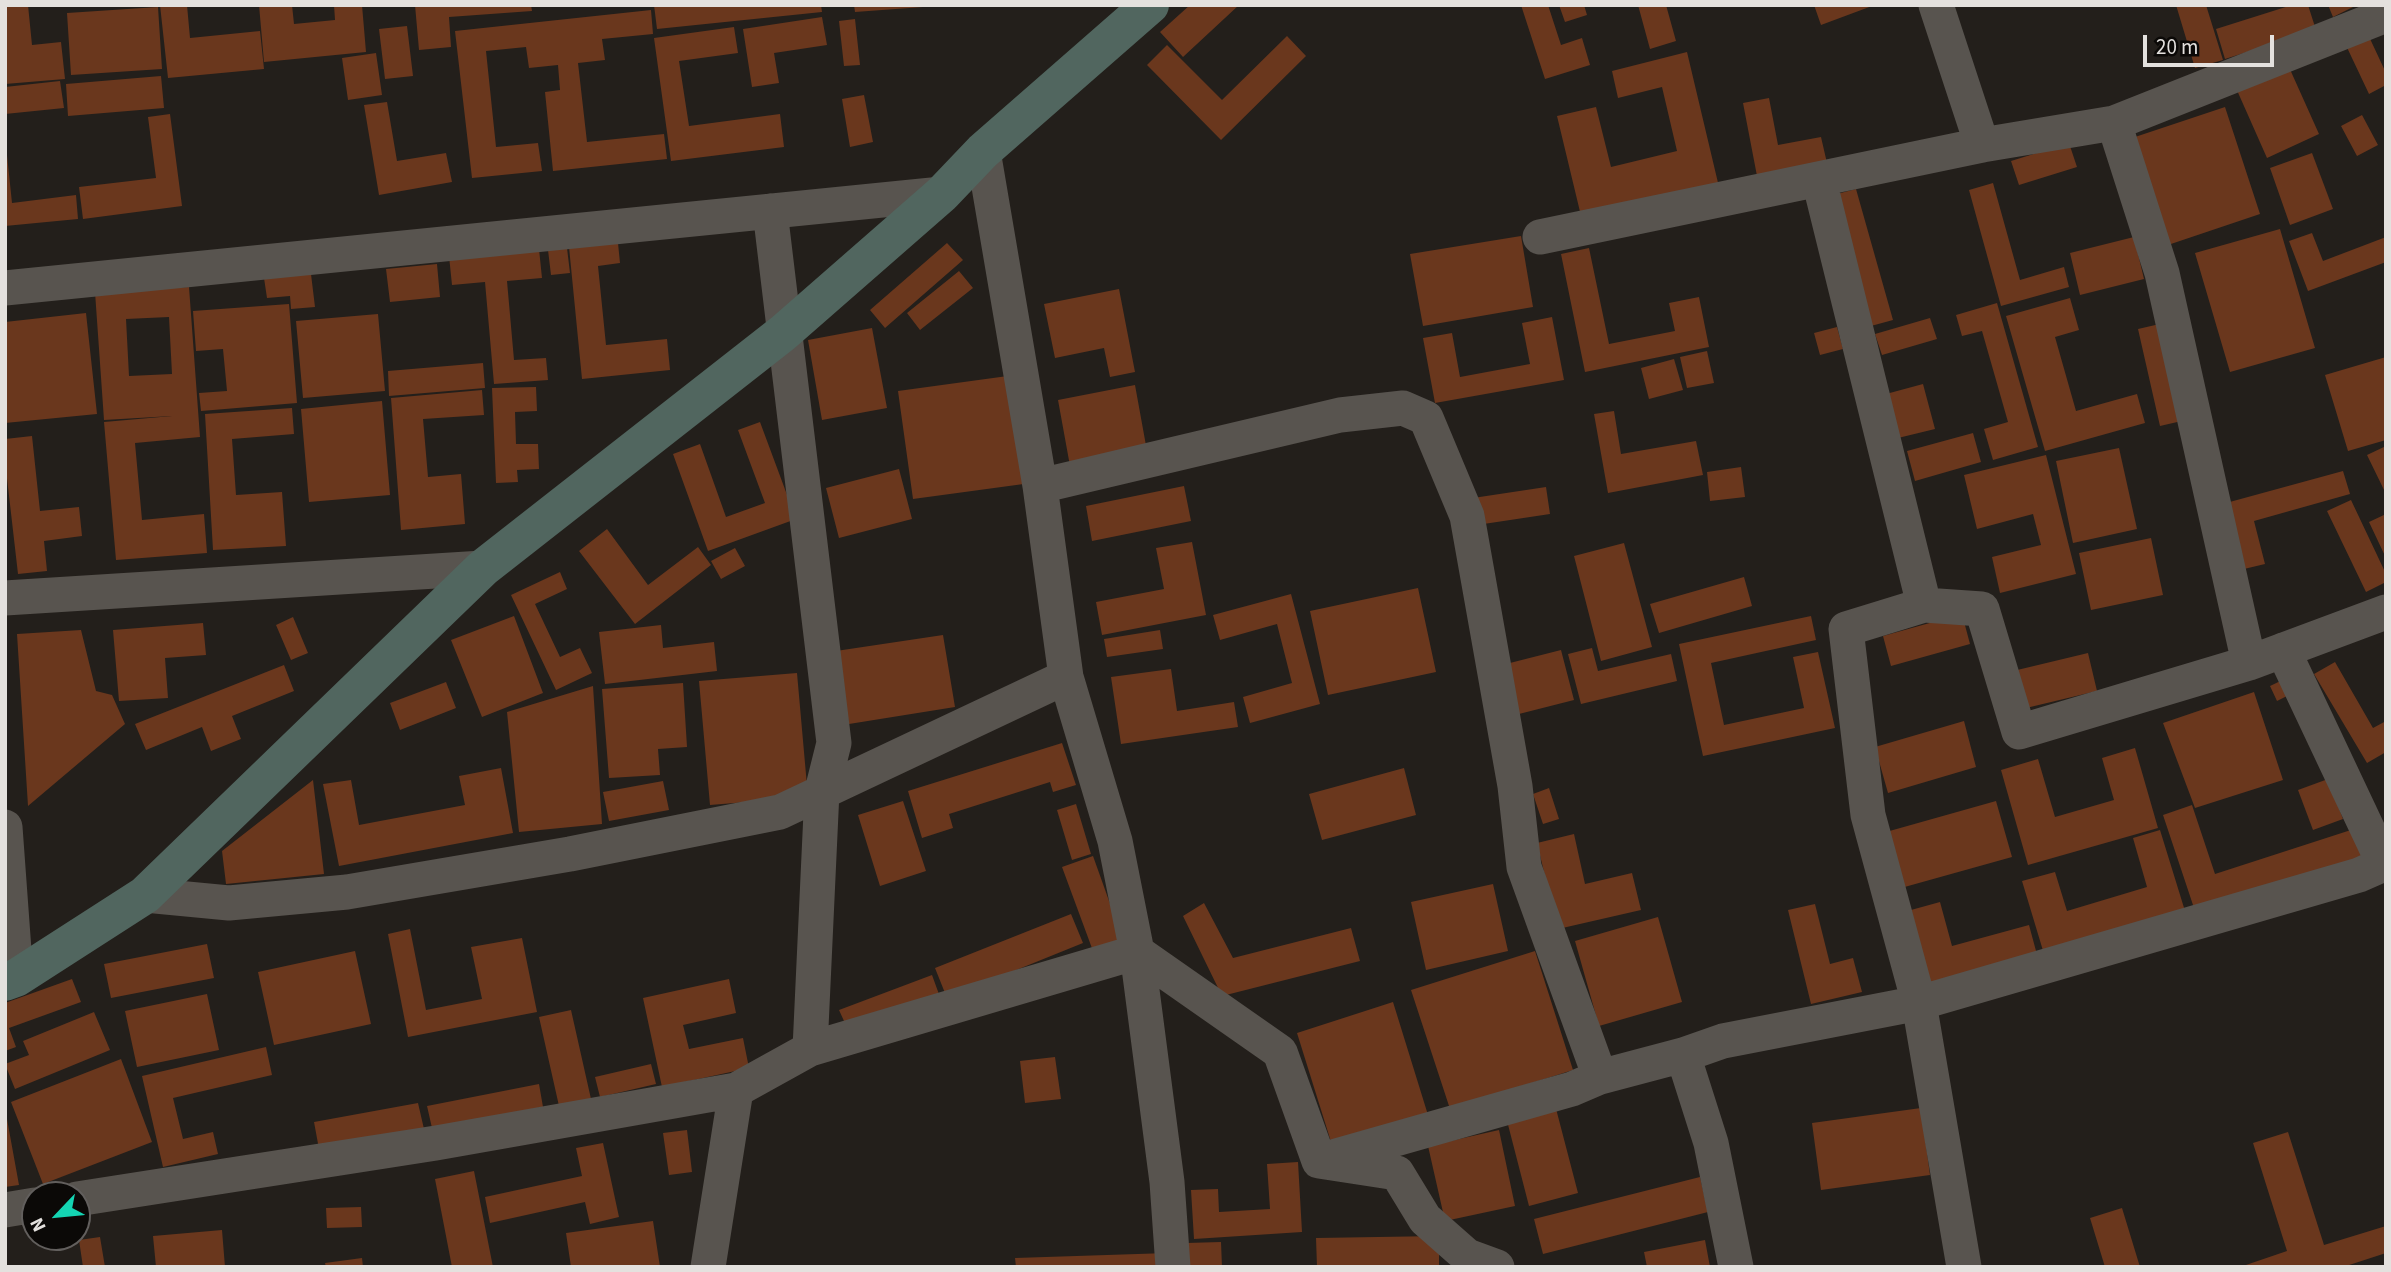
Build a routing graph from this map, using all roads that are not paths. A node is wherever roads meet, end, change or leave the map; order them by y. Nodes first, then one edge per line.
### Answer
1 (1150, 5) edge
2 (1936, 5) edge
3 (2381, 18) edge
4 (2113, 123) junction
5 (1982, 145) junction
6 (983, 151) junction
7 (1819, 180) junction
8 (942, 194) junction
9 (770, 211) junction
10 (1540, 237) dead end
11 (5, 288) edge
12 (783, 333) junction
13 (1040, 486) junction
14 (483, 568) junction
15 (5, 598) edge
16 (1924, 605) junction
17 (2386, 611) edge
18 (2283, 650) junction
19 (2249, 663) junction
20 (1066, 677) junction
21 (822, 791) junction
22 (5, 827) edge
23 (145, 895) junction
24 (1137, 952) junction
25 (11, 980) edge
26 (1919, 1003) junction
27 (810, 1049) junction
28 (1684, 1055) junction
29 (1600, 1077) junction
30 (736, 1090) junction
31 (1319, 1161) junction
32 (91, 1197) edge
33 (708, 1267) edge
34 (1173, 1267) edge
35 (1497, 1267) edge
36 (1736, 1267) edge
37 (1964, 1267) edge

1 - 6 main road
2 - 5 street
3 - 4 street
4 - 5 street
4 - 19 street
5 - 7 street
6 - 8 main road
6 - 13 street
7 - 10 street
7 - 16 street
8 - 9 street
8 - 12 main road
9 - 11 street
9 - 12 street
12 - 14 main road
12 - 21 street
13 - 20 street
13 - 29 street
14 - 15 street
14 - 23 main road
16 - 19 street
16 - 26 street
17 - 18 street
18 - 19 street
18 - 26 street
20 - 21 street
20 - 24 street
21 - 23 street
21 - 27 street
22 - 25 street
23 - 25 main road
24 - 27 street
24 - 31 street
24 - 34 street
26 - 28 street
26 - 37 street
27 - 30 street
28 - 29 street
28 - 36 street
29 - 31 street
30 - 32 street
30 - 33 street
31 - 35 street

